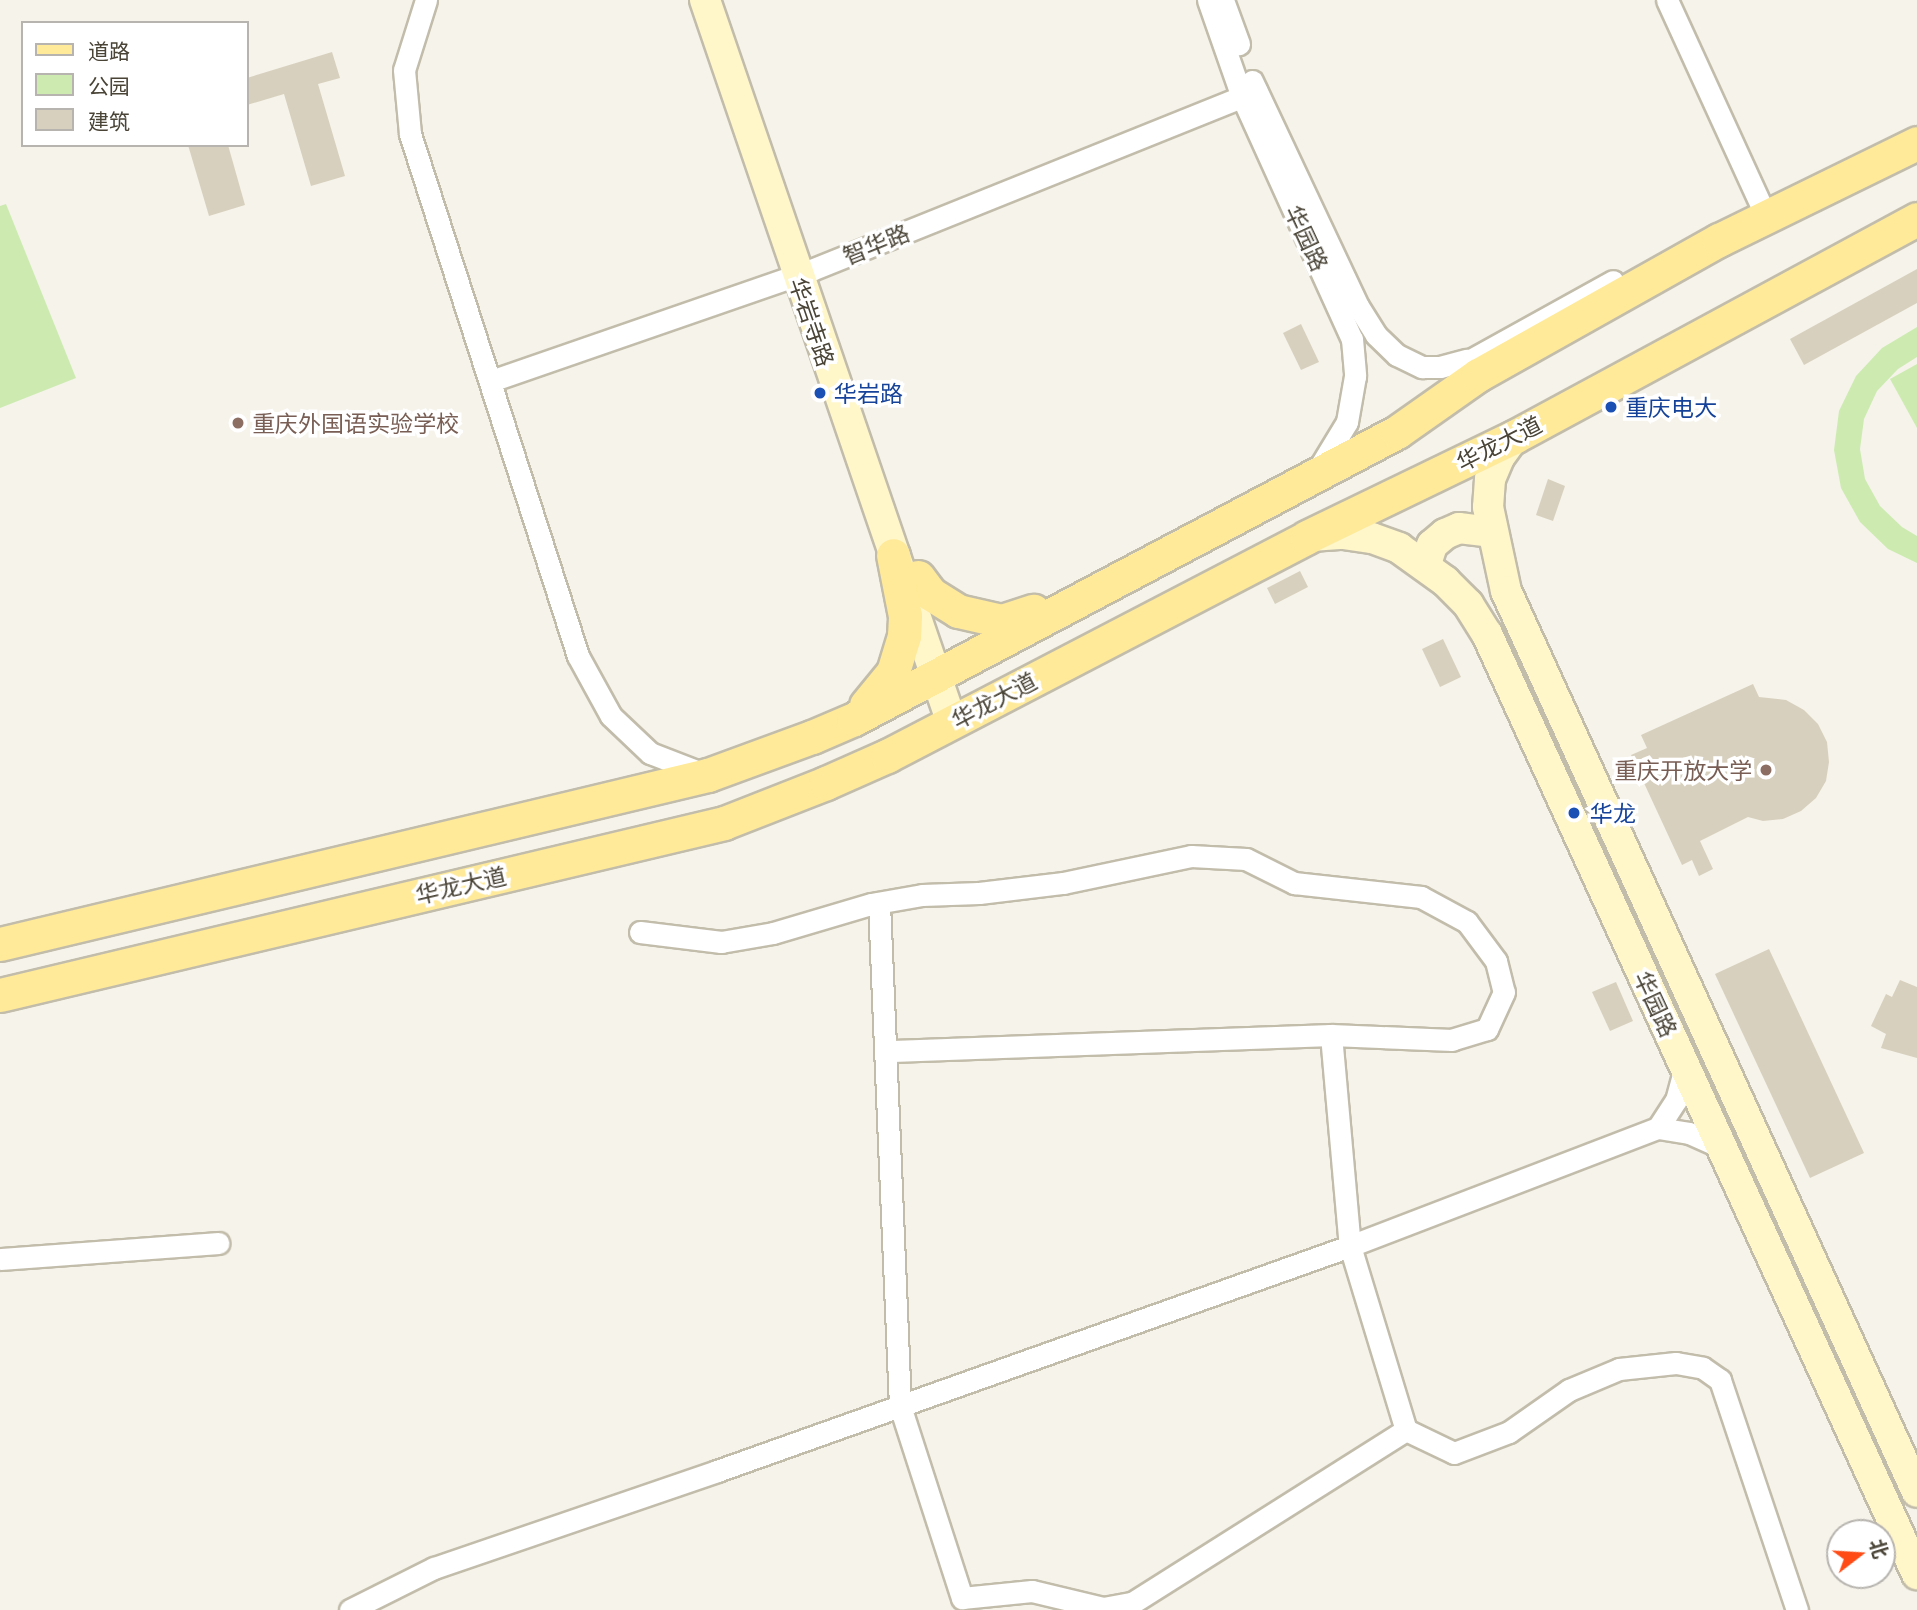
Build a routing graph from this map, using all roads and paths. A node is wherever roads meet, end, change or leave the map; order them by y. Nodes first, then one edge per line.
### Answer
1 (426, 0) edge
2 (705, 0) edge
3 (721, 0) edge
4 (1208, 0) edge
5 (1223, 0) edge
6 (1668, 0) edge
7 (1249, 94) junction
8 (1917, 143) edge
9 (1766, 216) junction
10 (1917, 219) edge
11 (1719, 240) junction
12 (803, 272) junction
13 (1467, 360) junction
14 (491, 381) junction
15 (1397, 432) junction
16 (1514, 437) junction
17 (1313, 476) junction
18 (1491, 532) junction
19 (1307, 537) junction
20 (893, 555) junction
21 (1426, 564) junction
22 (918, 577) junction
23 (1118, 580) junction
24 (942, 671) junction
25 (960, 718) junction
26 (854, 719) junction
27 (708, 775) junction
28 (879, 903) junction
29 (640, 932) dead end
30 (0, 944) edge
31 (0, 995) edge
32 (1331, 1035) junction
33 (886, 1051) junction
34 (1685, 1067) junction
35 (1658, 1128) junction
36 (1721, 1147) junction
37 (218, 1243) dead end
38 (1350, 1245) junction
39 (0, 1259) edge
40 (900, 1406) junction
41 (1406, 1430) junction
42 (1917, 1492) edge
43 (1917, 1574) edge
44 (350, 1610) edge
45 (1797, 1610) edge

1 - 14 street
2 - 12 main road, 华岩寺路
3 - 12 main road, 华岩寺路
4 - 7 street, 华园路
5 - 7 street, 华园路
6 - 9 street
7 - 12 street, 智华路
7 - 13 street, 华园路
7 - 17 street, 华园路
8 - 9 main road
9 - 11 main road
10 - 16 main road, 华龙大道
11 - 13 street
11 - 15 main road
12 - 14 street, 智华路
12 - 20 main road, 华岩寺路
12 - 22 main road, 华岩寺路
13 - 15 street
14 - 27 street
15 - 17 main road
16 - 18 main road, 华园路
16 - 19 main road, 华龙大道
17 - 23 main road
18 - 21 main road
18 - 42 main road, 华园路
19 - 21 main road, 华园路
19 - 25 main road, 华龙大道
20 - 24 main road, 华岩寺路
20 - 26 main road
21 - 34 main road, 华园路
22 - 23 main road
22 - 24 main road, 华岩寺路
23 - 24 main road
24 - 25 main road, 华岩寺路
24 - 26 main road
25 - 31 main road, 华龙大道
26 - 27 main road
27 - 30 main road
28 - 29 street
28 - 32 street
28 - 33 street
32 - 33 street
32 - 38 street
33 - 40 street
34 - 35 street
34 - 36 main road, 华园路
35 - 36 street
35 - 38 street
36 - 43 main road, 华园路
37 - 39 street
38 - 40 street
38 - 41 street
40 - 41 street
40 - 44 street
41 - 45 street

